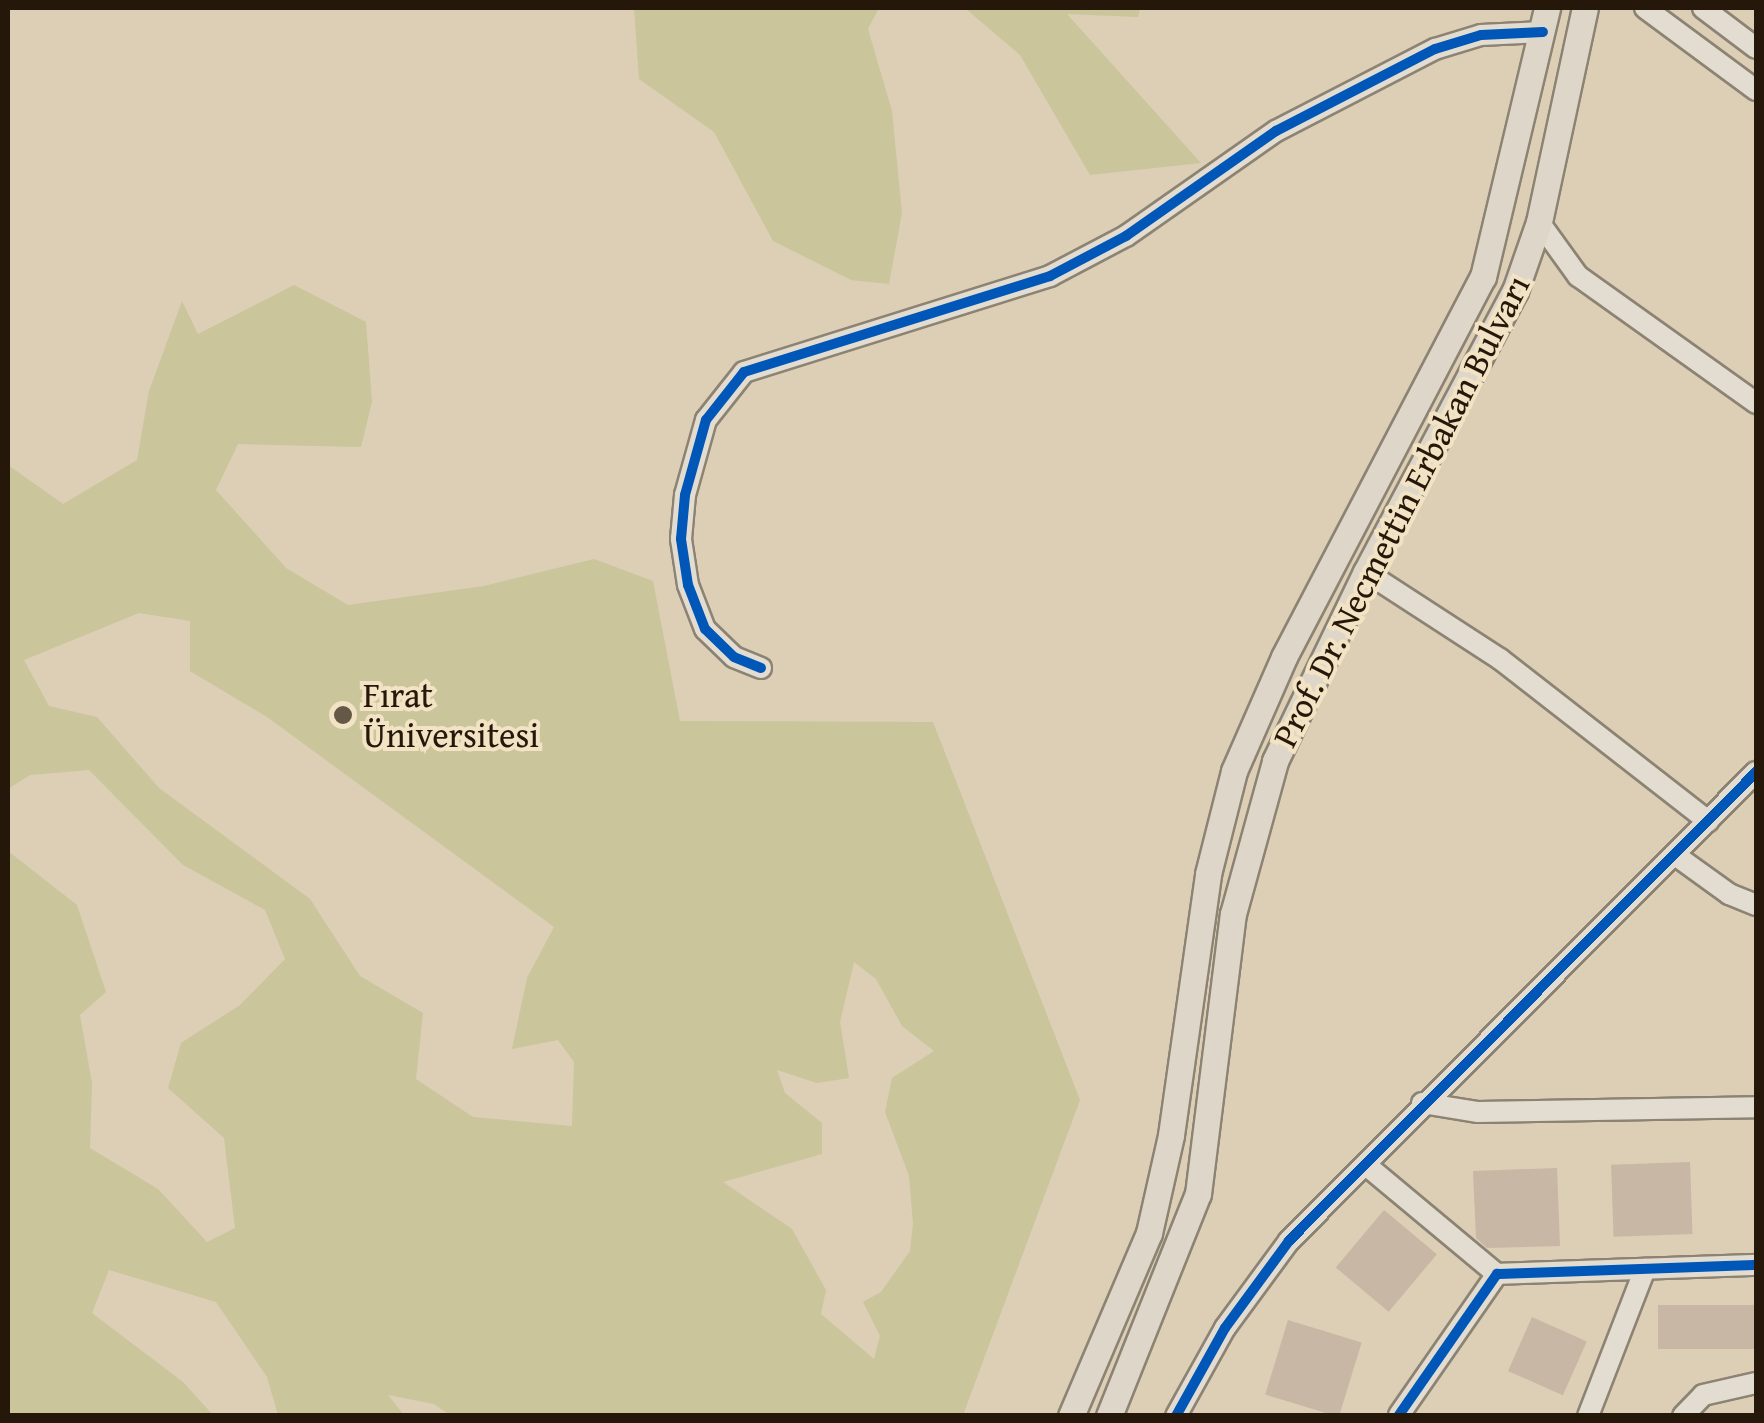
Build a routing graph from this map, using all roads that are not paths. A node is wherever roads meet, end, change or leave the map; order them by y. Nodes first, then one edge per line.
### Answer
1 (1586, 8) edge
2 (1645, 8) edge
3 (1703, 8) edge
4 (1545, 20) edge
5 (1756, 48) edge
6 (1756, 90) edge
7 (1539, 222) junction
8 (1756, 403) edge
9 (1366, 572) junction
10 (760, 668) dead end
11 (1756, 772) edge
12 (1708, 822) junction
13 (1675, 855) junction
14 (1756, 905) edge
15 (1422, 1103) junction
16 (1756, 1106) edge
17 (1366, 1164) junction
18 (1756, 1264) edge
19 (1645, 1269) junction
20 (1496, 1274) junction
21 (1756, 1383) edge
22 (1399, 1414) edge
23 (1070, 1416) edge
24 (1108, 1416) edge
25 (1176, 1416) edge
26 (1588, 1416) edge
27 (1683, 1416) edge

1 - 7 main road, Prof. Dr. Necmettin Erbakan Bulvarı
2 - 6 street
3 - 5 street
4 - 10 street
4 - 23 main road, Prof. Dr. Necmettin Erbakan Bulvarı
7 - 8 street
7 - 9 main road, Prof. Dr. Necmettin Erbakan Bulvarı
9 - 12 street
9 - 24 main road, Prof. Dr. Necmettin Erbakan Bulvarı
11 - 12 street
12 - 13 street
13 - 14 street
13 - 15 street
15 - 16 street
15 - 17 street
17 - 20 street
17 - 25 street
18 - 19 street
19 - 20 street
19 - 26 street
20 - 22 street
21 - 27 street

